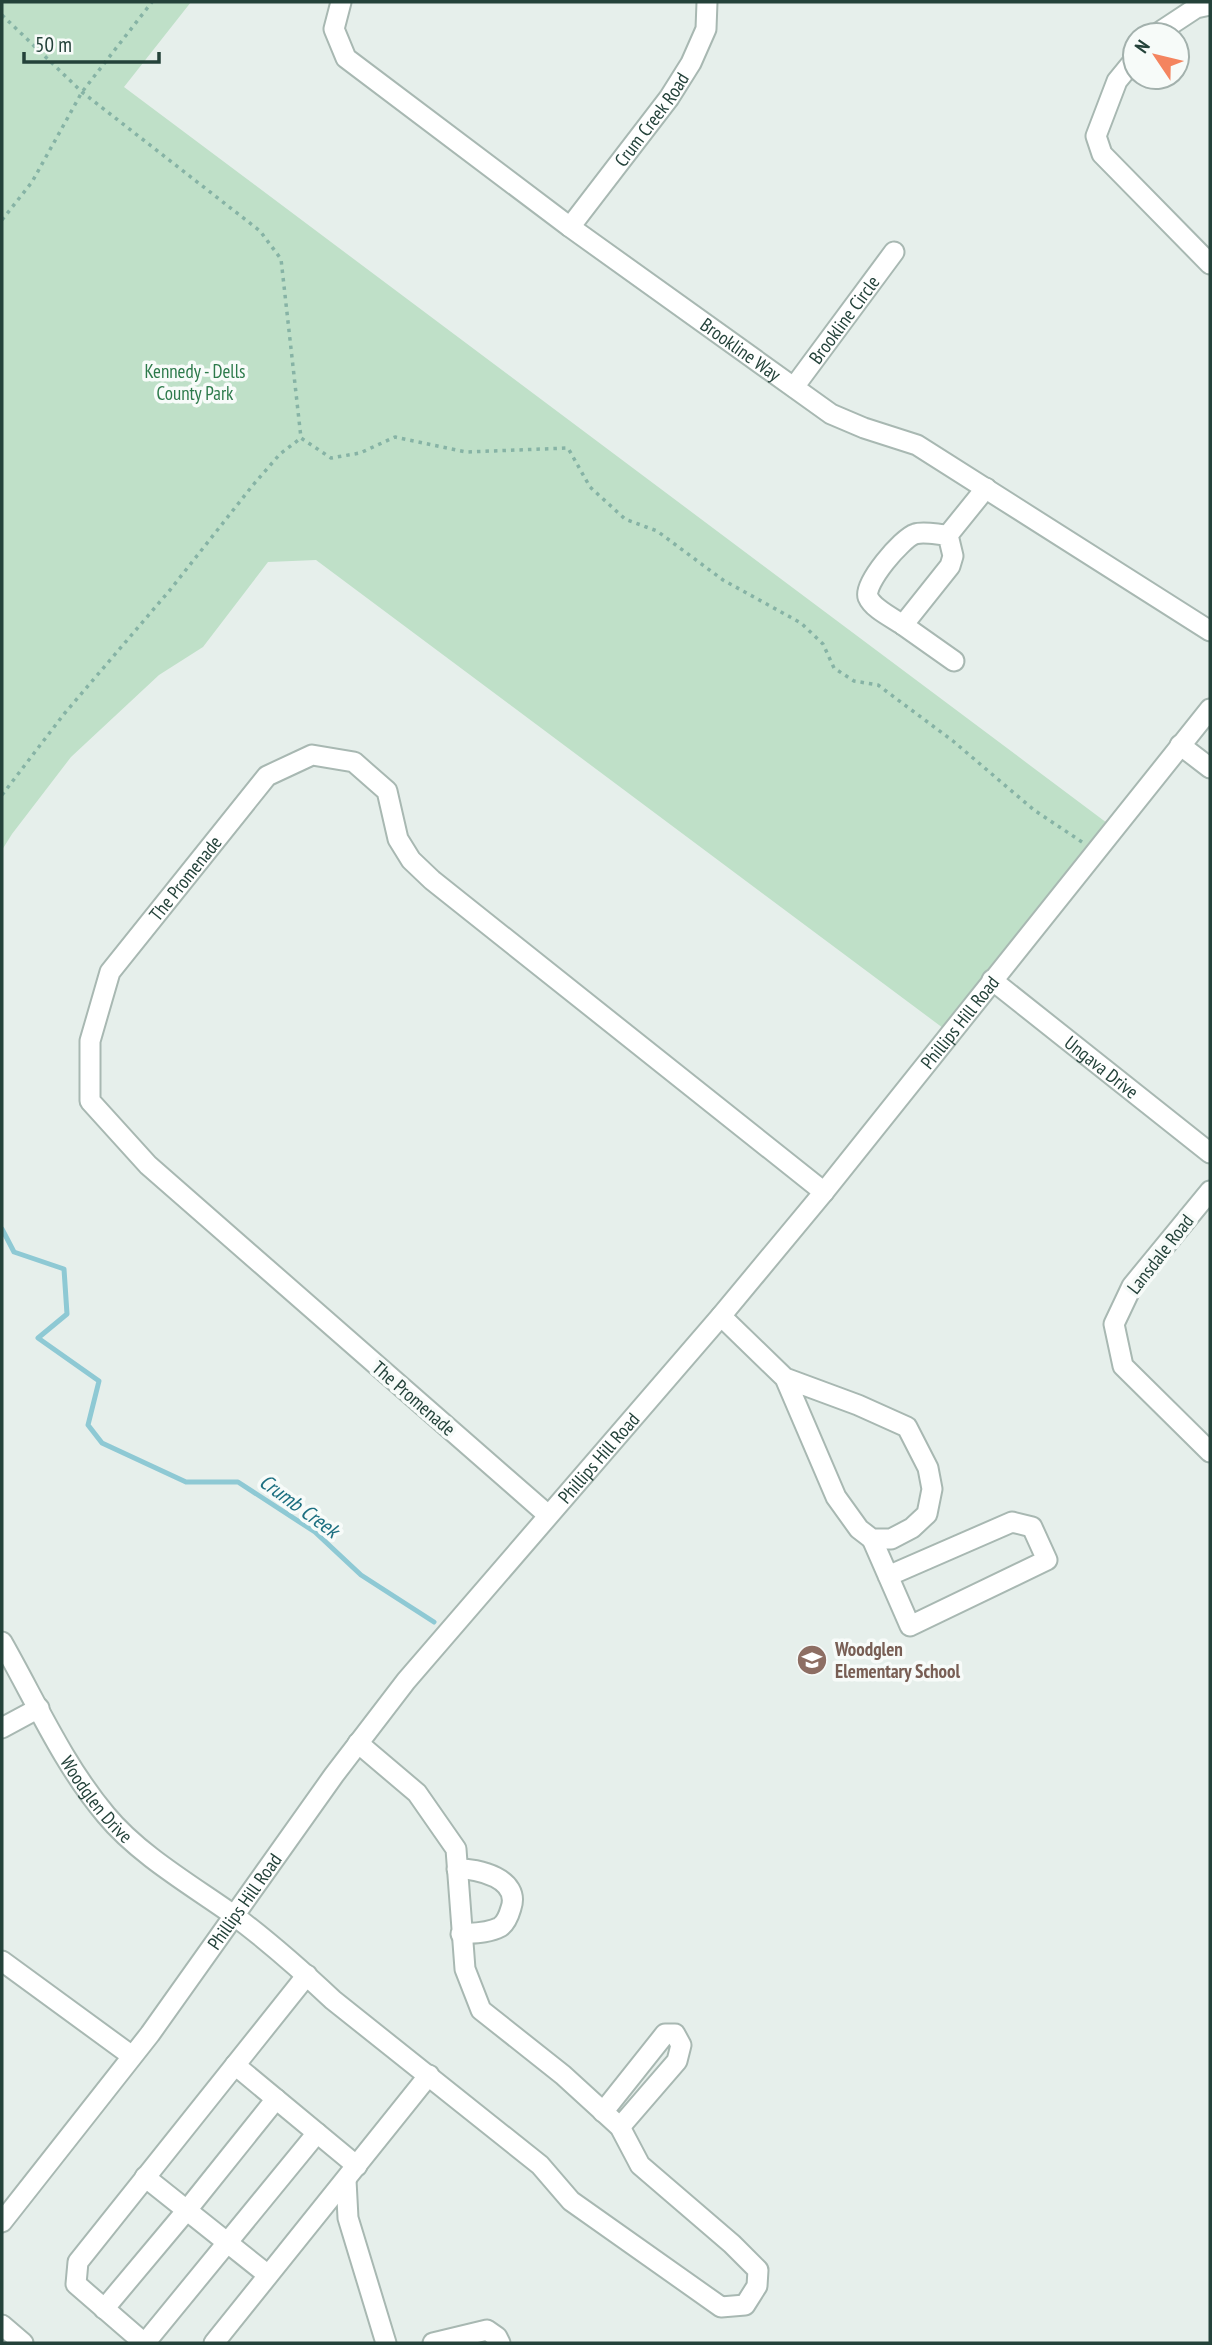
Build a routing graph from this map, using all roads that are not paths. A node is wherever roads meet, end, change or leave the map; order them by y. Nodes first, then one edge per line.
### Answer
1 (341, 2) edge
2 (707, 2) edge
3 (1210, 5) edge
4 (1176, 21) edge
5 (1121, 76) edge
6 (570, 227) junction
7 (894, 252) dead end
8 (1210, 264) edge
9 (794, 387) junction
10 (986, 488) junction
11 (948, 535) junction
12 (902, 625) junction
13 (1210, 631) edge
14 (954, 661) dead end
15 (1210, 709) edge
16 (1180, 745) junction
17 (1210, 768) edge
18 (992, 980) junction
19 (1210, 1153) edge
20 (1210, 1191) edge
21 (824, 1192) junction
22 (721, 1316) junction
23 (785, 1378) junction
24 (1210, 1452) edge
25 (548, 1515) junction
26 (872, 1539) junction
27 (888, 1576) junction
28 (2, 1642) edge
29 (39, 1708) junction
30 (2, 1728) edge
31 (358, 1744) junction
32 (457, 1869) junction
33 (235, 1916) junction
34 (461, 1934) junction
35 (2, 1961) edge
36 (307, 1975) junction
37 (132, 2056) junction
38 (235, 2065) junction
39 (429, 2075) junction
40 (276, 2099) junction
41 (603, 2112) junction
42 (620, 2127) junction
43 (317, 2133) junction
44 (351, 2173) junction
45 (145, 2177) junction
46 (187, 2210) junction
47 (2, 2222) edge
48 (227, 2243) junction
49 (268, 2275) junction
50 (104, 2309) junction
51 (2, 2325) edge
52 (23, 2343) edge
53 (144, 2343) edge
54 (214, 2343) edge
55 (386, 2343) edge
56 (438, 2343) edge
57 (500, 2343) edge

1 - 6 street, Brookline Way
2 - 6 street, Crum Creek Road
3 - 4 street
5 - 8 street
6 - 9 street, Brookline Way
7 - 9 street, Brookline Circle
9 - 10 street, Brookline Way
10 - 11 street
10 - 13 street, Brookline Way
11 - 12 street
11 - 12 street
12 - 14 street
15 - 16 street, Phillips Hill Road
16 - 17 street
16 - 18 street, Phillips Hill Road
18 - 19 street, Ungava Drive
18 - 21 street, Phillips Hill Road
20 - 24 street, Lansdale Road
21 - 22 street, Phillips Hill Road
21 - 25 street, The Promenade
22 - 23 street
22 - 25 street, Phillips Hill Road
23 - 26 street
23 - 26 street
25 - 31 street, Phillips Hill Road
26 - 27 street
27 - 27 street
28 - 29 street, Woodglen Drive
29 - 30 street
29 - 33 street, Woodglen Drive
31 - 32 street
31 - 33 street, Phillips Hill Road
32 - 34 street
32 - 34 street
33 - 36 street, Woodglen Drive
33 - 37 street, Phillips Hill Road
34 - 41 street
35 - 37 street
36 - 38 street
36 - 39 street, Woodglen Drive
37 - 47 street, Phillips Hill Road
38 - 40 street
38 - 45 street
39 - 42 street, Woodglen Drive
39 - 44 street
40 - 43 street
40 - 46 street
41 - 42 street
41 - 42 street
43 - 44 street
43 - 48 street
44 - 49 street
44 - 55 street
45 - 46 street
45 - 50 street
46 - 48 street
46 - 50 street
48 - 49 street
48 - 53 street
49 - 54 street
50 - 53 street
51 - 52 street
56 - 57 street

